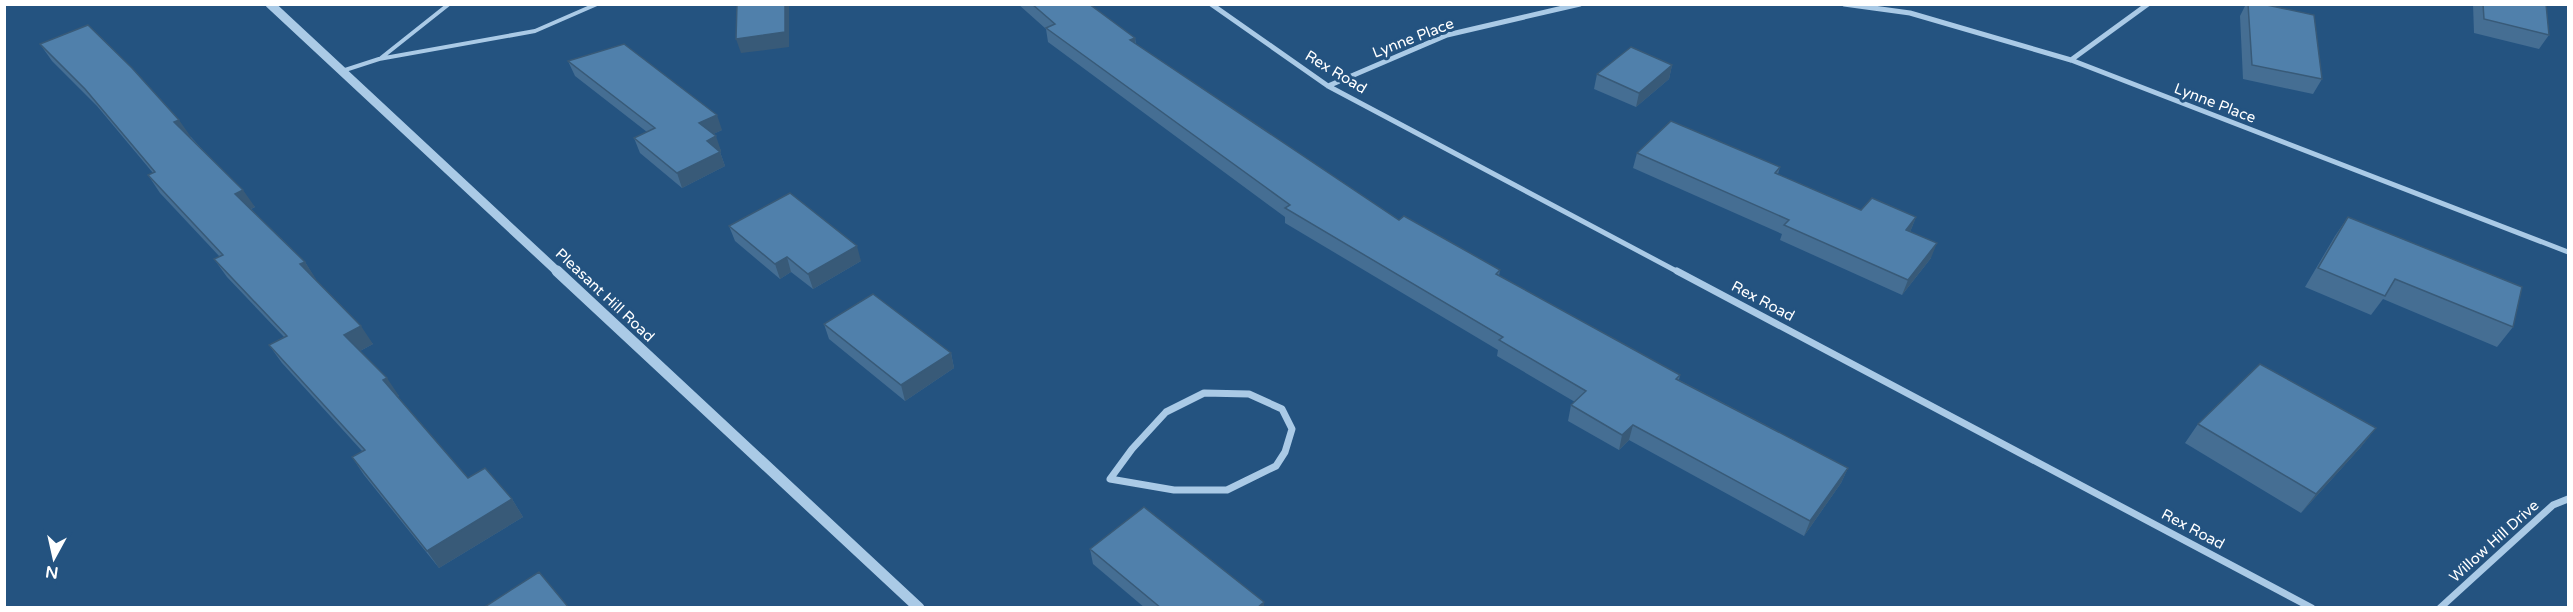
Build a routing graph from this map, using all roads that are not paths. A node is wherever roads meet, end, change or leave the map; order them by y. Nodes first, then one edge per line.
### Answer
1 (270, 4) edge
2 (449, 4) edge
3 (597, 4) edge
4 (1211, 4) edge
5 (1580, 4) edge
6 (1844, 4) edge
7 (2148, 4) edge
8 (379, 59) junction
9 (2071, 60) junction
10 (342, 71) junction
11 (1328, 86) junction
12 (2568, 252) edge
13 (1132, 449) joint
14 (2568, 499) edge
15 (919, 608) edge
16 (2312, 608) edge
17 (2440, 608) edge

1 - 10 street, Pleasant Hill Road
2 - 8 lane
3 - 8 lane
4 - 11 street, Rex Road
5 - 11 street, Lynne Place
6 - 9 street, Lynne Place
7 - 9 street
8 - 10 lane
9 - 12 street, Lynne Place
10 - 15 street, Pleasant Hill Road
11 - 16 street, Rex Road
13 - 13 street
14 - 17 street, Willow Hill Drive

